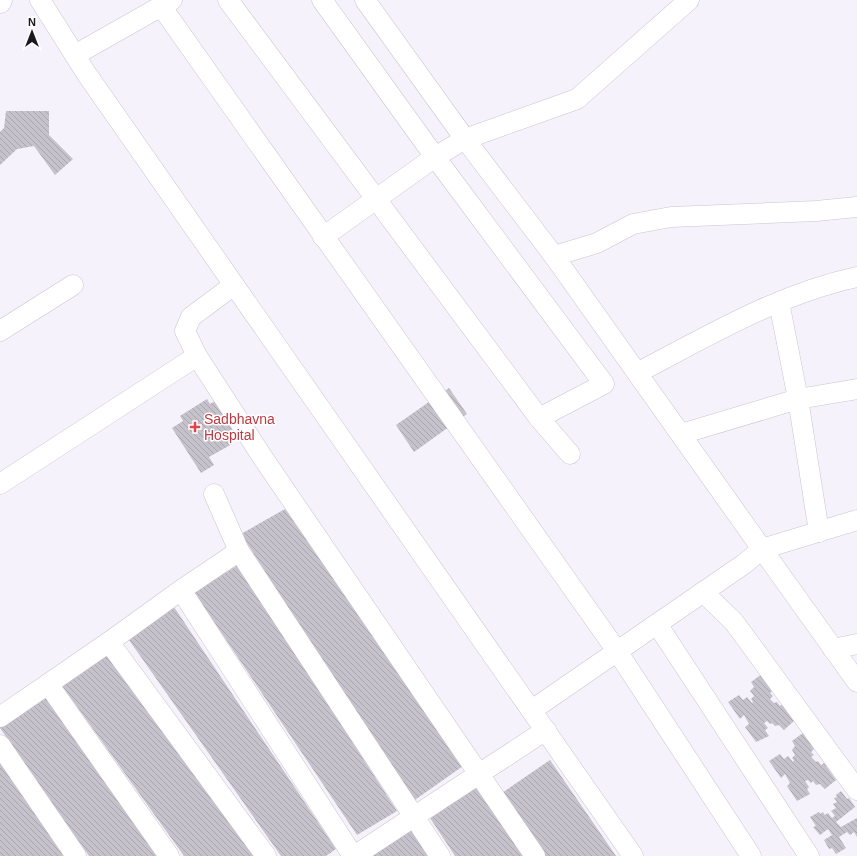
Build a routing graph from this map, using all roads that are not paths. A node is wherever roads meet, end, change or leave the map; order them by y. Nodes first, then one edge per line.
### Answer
1 (40, 0) edge
2 (228, 0) edge
3 (322, 0) edge
4 (364, 0) edge
5 (689, 0) edge
6 (166, 3) edge
7 (75, 55) junction
8 (465, 139) junction
9 (435, 157) junction
10 (376, 199) junction
11 (857, 206) edge
12 (323, 237) junction
13 (554, 256) junction
14 (857, 277) edge
15 (73, 285) dead end
16 (234, 285) junction
17 (779, 302) junction
18 (0, 331) edge
19 (197, 356) junction
20 (637, 373) junction
21 (857, 389) edge
22 (798, 399) junction
23 (539, 418) junction
24 (681, 434) junction
25 (570, 454) dead end
26 (0, 484) edge
27 (214, 494) dead end
28 (857, 520) edge
29 (819, 532) junction
30 (762, 549) junction
31 (239, 551) junction
32 (181, 590) junction
33 (703, 592) junction
34 (657, 624) junction
35 (109, 642) junction
36 (857, 644) edge
37 (833, 649) junction
38 (617, 651) junction
39 (857, 682) edge
40 (48, 684) junction
41 (532, 710) junction
42 (0, 717) edge
43 (546, 730) junction
44 (0, 745) edge
45 (479, 774) junction
46 (857, 790) edge
47 (414, 817) junction
48 (76, 856) edge
49 (169, 856) edge
50 (266, 856) edge
51 (353, 856) edge
52 (440, 856) edge
53 (535, 856) edge
54 (634, 856) edge
55 (751, 856) edge
56 (809, 856) edge

1 - 7 street
2 - 10 street
3 - 9 street
4 - 8 street
5 - 8 street
6 - 7 street
6 - 12 street
7 - 16 street
8 - 9 street
8 - 13 street
9 - 10 street
9 - 23 street
10 - 12 street
10 - 23 street
11 - 13 street
12 - 38 street
13 - 20 street
14 - 17 street
15 - 18 street
16 - 19 street
16 - 41 street
17 - 20 street
17 - 22 street
19 - 26 street
19 - 45 street
20 - 24 street
21 - 22 street
22 - 24 street
22 - 29 street
23 - 25 street
24 - 30 street
27 - 31 street
28 - 29 street
29 - 30 street
30 - 33 street
30 - 37 street
31 - 32 street
31 - 47 street
32 - 35 street
32 - 51 street
33 - 34 street
33 - 46 street
34 - 38 street
34 - 56 street
35 - 40 street
35 - 50 street
36 - 37 street
37 - 39 street
38 - 41 street
38 - 55 street
40 - 42 street
40 - 49 street
41 - 43 street
43 - 45 street
43 - 54 street
44 - 48 street
45 - 47 street
45 - 53 street
47 - 51 street
47 - 52 street

